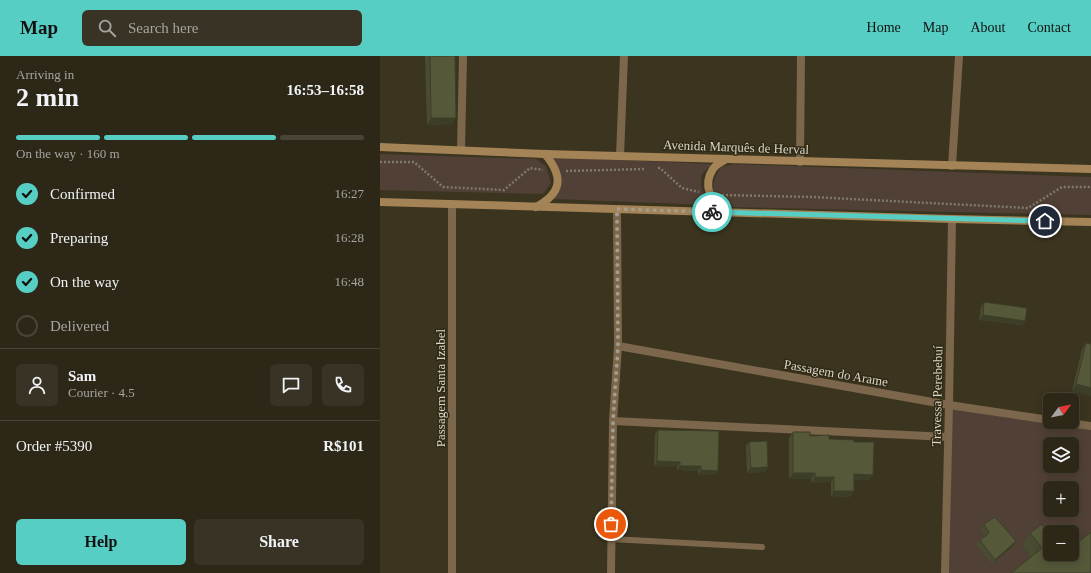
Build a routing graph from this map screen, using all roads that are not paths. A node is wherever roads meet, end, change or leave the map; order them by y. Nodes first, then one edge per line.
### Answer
1 (463, 56) edge
2 (624, 56) edge
3 (801, 56) edge
4 (959, 56) edge
5 (380, 147) edge
6 (461, 150) junction
7 (545, 154) junction
8 (620, 156) junction
9 (725, 160) junction
10 (800, 162) junction
11 (952, 166) junction
12 (1091, 169) edge
13 (380, 202) edge
14 (452, 204) junction
15 (535, 208) junction
16 (617, 209) junction
17 (727, 213) junction
18 (952, 220) junction
19 (1091, 222) edge
20 (618, 346) junction
21 (949, 405) junction
22 (1043, 419) edge
23 (613, 421) junction
24 (1079, 424) edge
25 (1091, 426) edge
26 (948, 436) junction
27 (611, 539) junction
28 (762, 547) dead end
29 (452, 573) edge
30 (611, 573) edge
31 (945, 573) edge

1 - 6 street
2 - 8 street
3 - 10 street
4 - 11 street
5 - 6 main road, Avenida Marquês de Herval
6 - 7 main road, Avenida Marquês de Herval
7 - 8 main road, Avenida Marquês de Herval
7 - 15 main road
8 - 9 main road, Avenida Marquês de Herval
9 - 10 main road, Avenida Marquês de Herval
9 - 17 main road
10 - 11 main road, Avenida Marquês de Herval
11 - 12 main road, Avenida Marquês de Herval
13 - 14 main road
14 - 15 main road
14 - 29 street, Passagem Santa Izabel
15 - 16 main road
16 - 17 main road
16 - 20 street
17 - 18 main road
18 - 19 main road
18 - 21 street, Travessa Perebebuí
20 - 21 street, Passagem do Arame
20 - 23 street
21 - 22 street, Passagem do Arame
21 - 26 street, Travessa Perebebuí
23 - 26 street
23 - 27 street
24 - 25 street
26 - 31 street, Travessa Perebebuí
27 - 28 lane
27 - 30 street

